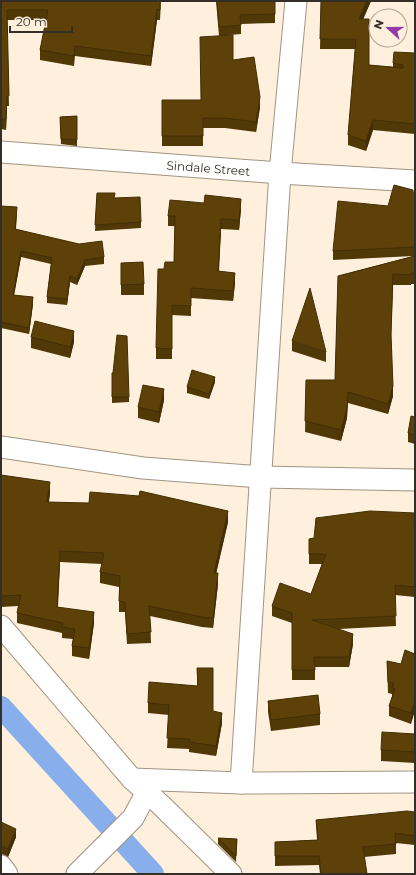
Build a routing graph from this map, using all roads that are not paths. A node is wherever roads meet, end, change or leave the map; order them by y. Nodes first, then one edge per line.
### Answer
1 (296, 1) edge
2 (1, 152) edge
3 (280, 173) junction
4 (415, 182) edge
5 (1, 447) edge
6 (261, 477) junction
7 (415, 480) edge
8 (1, 626) edge
9 (415, 782) edge
10 (241, 783) junction
11 (139, 786) junction
12 (1, 866) edge
13 (78, 872) edge
14 (8, 874) edge
15 (231, 874) edge

1 - 3 street
2 - 3 street, Sindale Street
3 - 4 street, Sindale Street
3 - 6 street
5 - 6 street
6 - 7 street
6 - 10 street
8 - 11 street
9 - 10 street
10 - 11 street
11 - 13 street
11 - 15 street
12 - 14 street

